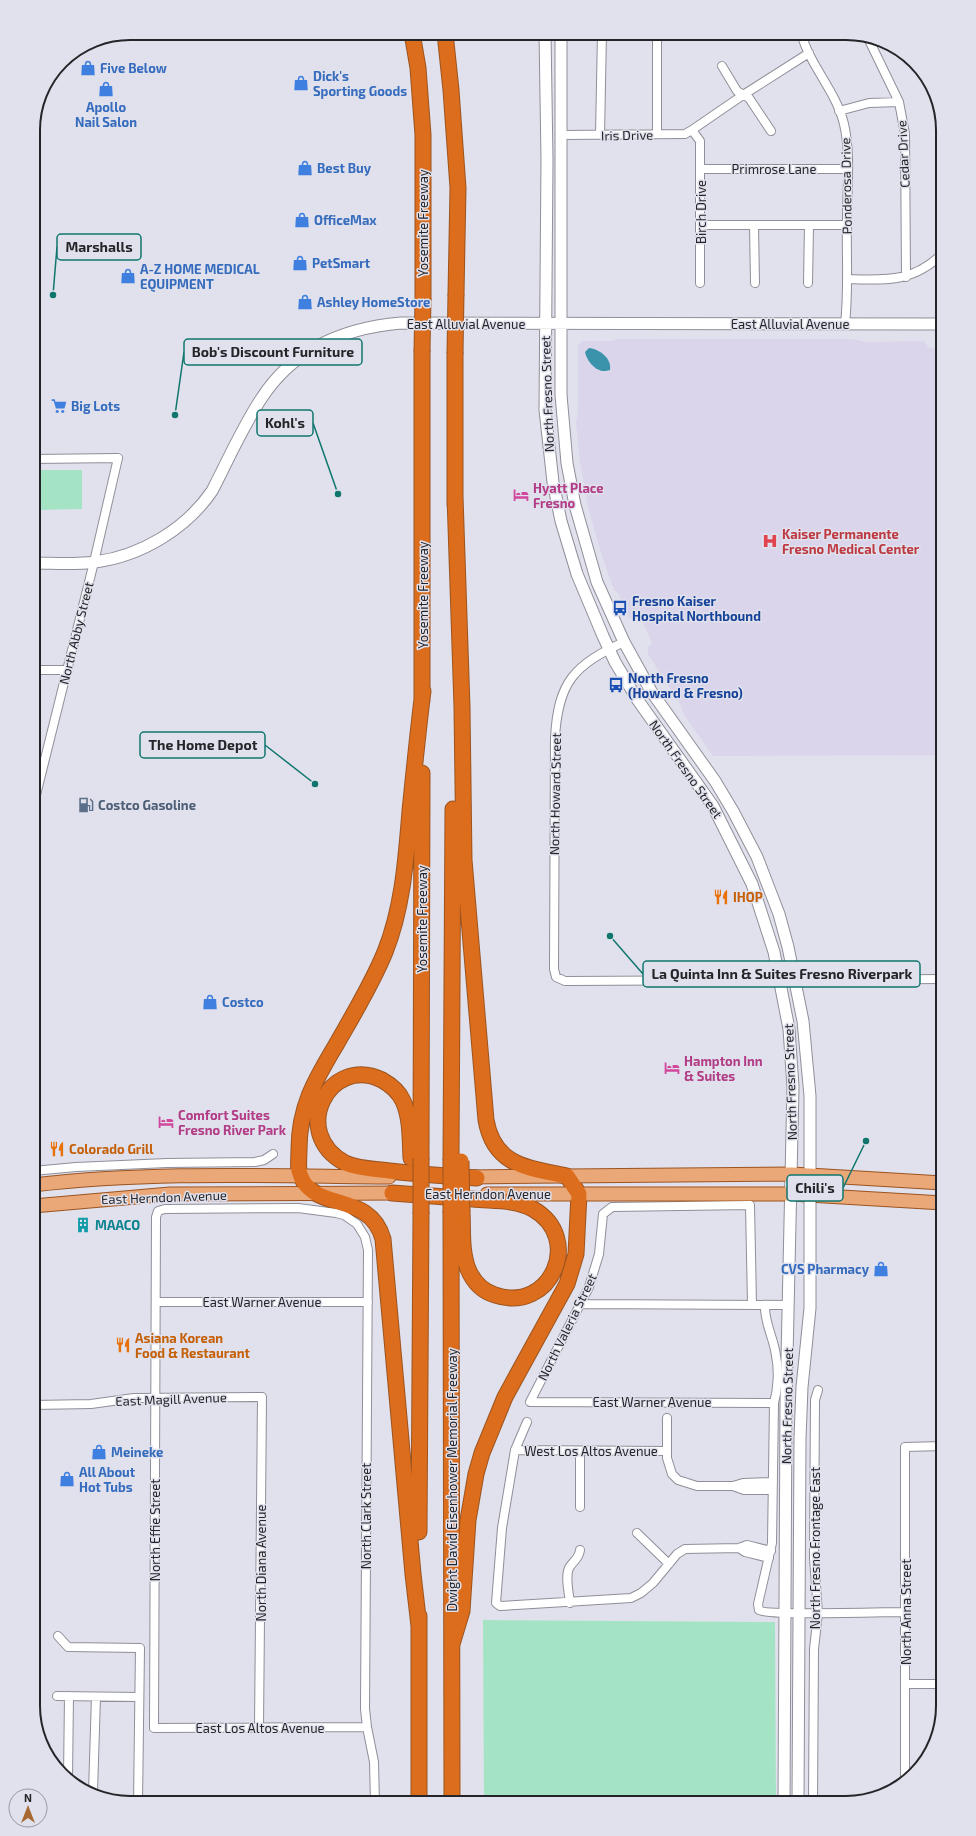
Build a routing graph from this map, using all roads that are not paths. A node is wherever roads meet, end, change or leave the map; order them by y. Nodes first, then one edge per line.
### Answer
1 (413, 40) edge
2 (446, 40) edge
3 (545, 40) edge
4 (554, 40) edge
5 (561, 40) edge
6 (602, 40) edge
7 (657, 40) edge
8 (804, 40) edge
9 (871, 44) edge
10 (809, 53) junction
11 (722, 66) dead end
12 (742, 95) junction
13 (899, 102) junction
14 (546, 110) junction
15 (839, 110) junction
16 (692, 130) junction
17 (771, 131) dead end
18 (657, 134) junction
19 (561, 135) junction
20 (600, 135) junction
21 (701, 169) junction
22 (847, 169) junction
23 (561, 211) junction
24 (701, 225) junction
25 (754, 225) junction
26 (809, 225) junction
27 (847, 225) junction
28 (936, 260) edge
29 (906, 277) junction
30 (847, 279) junction
31 (755, 282) dead end
32 (700, 283) dead end
33 (808, 283) dead end
34 (544, 324) junction
35 (562, 324) junction
36 (845, 324) junction
37 (936, 324) edge
38 (40, 459) edge
39 (455, 496) junction
40 (94, 562) junction
41 (40, 564) edge
42 (624, 642) junction
43 (609, 649) junction
44 (40, 670) edge
45 (67, 670) junction
46 (422, 691) junction
47 (40, 764) edge
48 (765, 921) junction
49 (936, 979) edge
50 (781, 980) junction
51 (796, 980) junction
52 (807, 1057) junction
53 (273, 1154) dead end
54 (416, 1158) junction
55 (40, 1170) edge
56 (792, 1174) junction
57 (810, 1174) junction
58 (301, 1176) junction
59 (567, 1176) junction
60 (477, 1178) junction
61 (936, 1182) edge
62 (40, 1184) edge
63 (392, 1193) junction
64 (316, 1194) junction
65 (579, 1194) junction
66 (792, 1194) junction
67 (810, 1194) junction
68 (936, 1203) edge
69 (40, 1205) edge
70 (457, 1212) junction
71 (361, 1230) joint
72 (156, 1302) junction
73 (368, 1302) junction
74 (582, 1304) junction
75 (752, 1304) junction
76 (765, 1304) junction
77 (789, 1306) junction
78 (818, 1390) dead end
79 (262, 1397) joint
80 (156, 1398) junction
81 (530, 1402) joint
82 (774, 1403) junction
83 (40, 1404) edge
84 (667, 1418) dead end
85 (527, 1422) dead end
86 (936, 1446) edge
87 (515, 1450) junction
88 (580, 1451) junction
89 (666, 1451) junction
90 (772, 1486) junction
91 (580, 1507) dead end
92 (637, 1533) dead end
93 (580, 1550) dead end
94 (770, 1554) junction
95 (669, 1564) junction
96 (570, 1603) junction
97 (906, 1612) junction
98 (785, 1613) junction
99 (799, 1613) junction
100 (818, 1613) junction
101 (419, 1626) junction
102 (58, 1636) dead end
103 (452, 1644) junction
104 (905, 1684) junction
105 (936, 1684) edge
106 (57, 1696) dead end
107 (69, 1696) junction
108 (96, 1697) junction
109 (139, 1697) junction
110 (367, 1727) junction
111 (154, 1728) joint
112 (259, 1728) junction
113 (68, 1772) edge
114 (905, 1774) edge
115 (93, 1788) edge
116 (138, 1796) edge
117 (375, 1796) edge
118 (419, 1796) edge
119 (452, 1796) edge
120 (784, 1796) edge
121 (798, 1796) edge
122 (814, 1796) edge

1 - 46 highway, Yosemite Freeway, bridge
2 - 39 highway, bridge
3 - 14 main road, North Fresno Street
4 - 19 main road
5 - 19 main road, North Fresno Street
6 - 20 street
7 - 18 street
8 - 10 street, Ponderosa Drive
9 - 13 street, Cedar Drive
10 - 12 street, Iris Drive
10 - 15 street, Ponderosa Drive
11 - 12 street
12 - 16 street, Iris Drive
12 - 17 street
13 - 15 street
13 - 29 street, Cedar Drive
14 - 23 main road
14 - 34 main road, North Fresno Street
15 - 22 street, Ponderosa Drive
16 - 18 street, Iris Drive
16 - 21 street, Birch Drive
18 - 20 street, Iris Drive
19 - 20 street, Iris Drive
19 - 23 main road, North Fresno Street
21 - 22 street, Primrose Lane
21 - 24 street, Birch Drive
22 - 27 street, Ponderosa Drive
23 - 35 main road, North Fresno Street
24 - 25 street
24 - 32 street, Birch Drive
25 - 26 street
25 - 31 street
26 - 27 street
26 - 33 street
27 - 30 street, Ponderosa Drive
28 - 29 street
29 - 30 street
30 - 36 street, Ponderosa Drive
34 - 35 main road, East Alluvial Avenue
34 - 40 main road, East Alluvial Avenue
34 - 43 main road, North Fresno Street
35 - 36 main road, East Alluvial Avenue
35 - 42 main road, North Fresno Street
36 - 37 main road, East Alluvial Avenue
38 - 40 street, North Abby Street
39 - 59 highway
39 - 70 highway, Dwight David Eisenhower Memorial Freeway, bridge
40 - 41 main road, East Alluvial Avenue
40 - 45 street, North Abby Street
42 - 43 street, North Howard Street
42 - 51 main road, North Fresno Street
43 - 48 main road, North Fresno Street
43 - 50 street, North Howard Street
44 - 45 street
45 - 47 street, North Abby Street
46 - 54 highway, Yosemite Freeway
46 - 58 highway
48 - 50 main road, North Fresno Street
48 - 51 main road
49 - 51 street
50 - 52 main road
50 - 56 main road, North Fresno Street
51 - 52 main road, North Fresno Street
52 - 57 main road, North Fresno Street
53 - 55 street
54 - 60 highway
54 - 101 highway
56 - 57 main road, East Herndon Avenue
56 - 59 main road, East Herndon Avenue
56 - 66 main road, North Fresno Street
57 - 61 main road, East Herndon Avenue
57 - 67 main road, North Fresno Street
58 - 60 main road, East Herndon Avenue
58 - 62 main road, East Herndon Avenue
58 - 64 highway
59 - 60 main road, East Herndon Avenue
59 - 65 highway
63 - 64 main road, East Herndon Avenue
63 - 65 main road, East Herndon Avenue
63 - 70 highway
64 - 69 main road, East Herndon Avenue
64 - 101 highway
65 - 66 main road, East Herndon Avenue
65 - 103 highway
66 - 67 main road, East Herndon Avenue
66 - 77 main road, North Fresno Street
67 - 68 main road, East Herndon Avenue
67 - 99 main road, North Fresno Street
70 - 103 highway, Dwight David Eisenhower Memorial Freeway
71 - 72 street, North Effie Street
71 - 73 street, North Clark Street
72 - 73 street, East Warner Avenue
72 - 80 street, North Effie Street
73 - 110 street, North Clark Street
74 - 75 street
74 - 75 street, North Valeria Street
74 - 81 street, North Valeria Street
75 - 76 street
76 - 77 street
76 - 82 street
77 - 98 main road, North Fresno Street
78 - 100 street, North Fresno Frontage East
79 - 80 street, East Magill Avenue
79 - 112 street, North Diana Avenue
80 - 83 street, East Magill Avenue
80 - 111 street, North Effie Street
81 - 82 street, East Warner Avenue
82 - 90 street
84 - 89 street
85 - 87 street
86 - 97 street, North Anna Street
87 - 88 street, West Los Altos Avenue
87 - 96 street
88 - 89 street, West Los Altos Avenue
88 - 91 street
89 - 90 street
90 - 94 street
92 - 95 street
93 - 96 street
94 - 95 street
94 - 98 street
95 - 96 street
97 - 100 street
97 - 104 street, North Anna Street
98 - 99 street
98 - 120 main road, North Fresno Street
99 - 100 street
99 - 121 main road, North Fresno Street
100 - 122 street, North Fresno Frontage East
101 - 118 highway
102 - 109 street
103 - 119 highway, Dwight David Eisenhower Memorial Freeway
104 - 105 street
104 - 114 street, North Anna Street
106 - 107 street
107 - 108 street
107 - 113 street
108 - 109 street
108 - 115 street
109 - 116 street
110 - 112 street, East Los Altos Avenue
110 - 117 street, North Clark Street
111 - 112 street, East Los Altos Avenue

